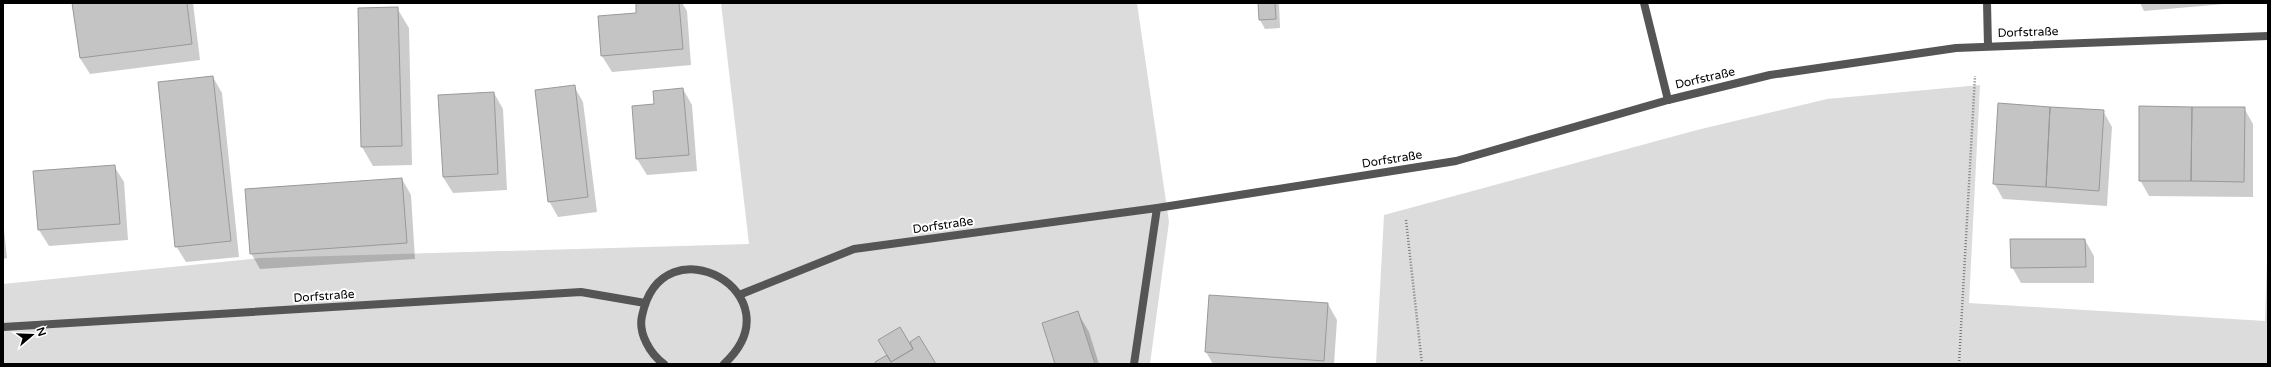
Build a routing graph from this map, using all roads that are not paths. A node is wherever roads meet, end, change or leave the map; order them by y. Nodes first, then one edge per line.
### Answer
1 (1644, 3) edge
2 (1987, 3) edge
3 (2268, 36) edge
4 (1988, 46) junction
5 (1668, 100) junction
6 (1157, 208) junction
7 (739, 295) junction
8 (645, 302) junction
9 (3, 327) edge
10 (664, 364) edge
11 (724, 364) edge
12 (1134, 364) edge

1 - 5 street
2 - 4 street
3 - 4 street, Dorfstraße
4 - 5 street, Dorfstraße
5 - 6 street, Dorfstraße
6 - 7 street, Dorfstraße
6 - 12 street
7 - 8 street
7 - 11 street
8 - 9 street, Dorfstraße
8 - 10 street

